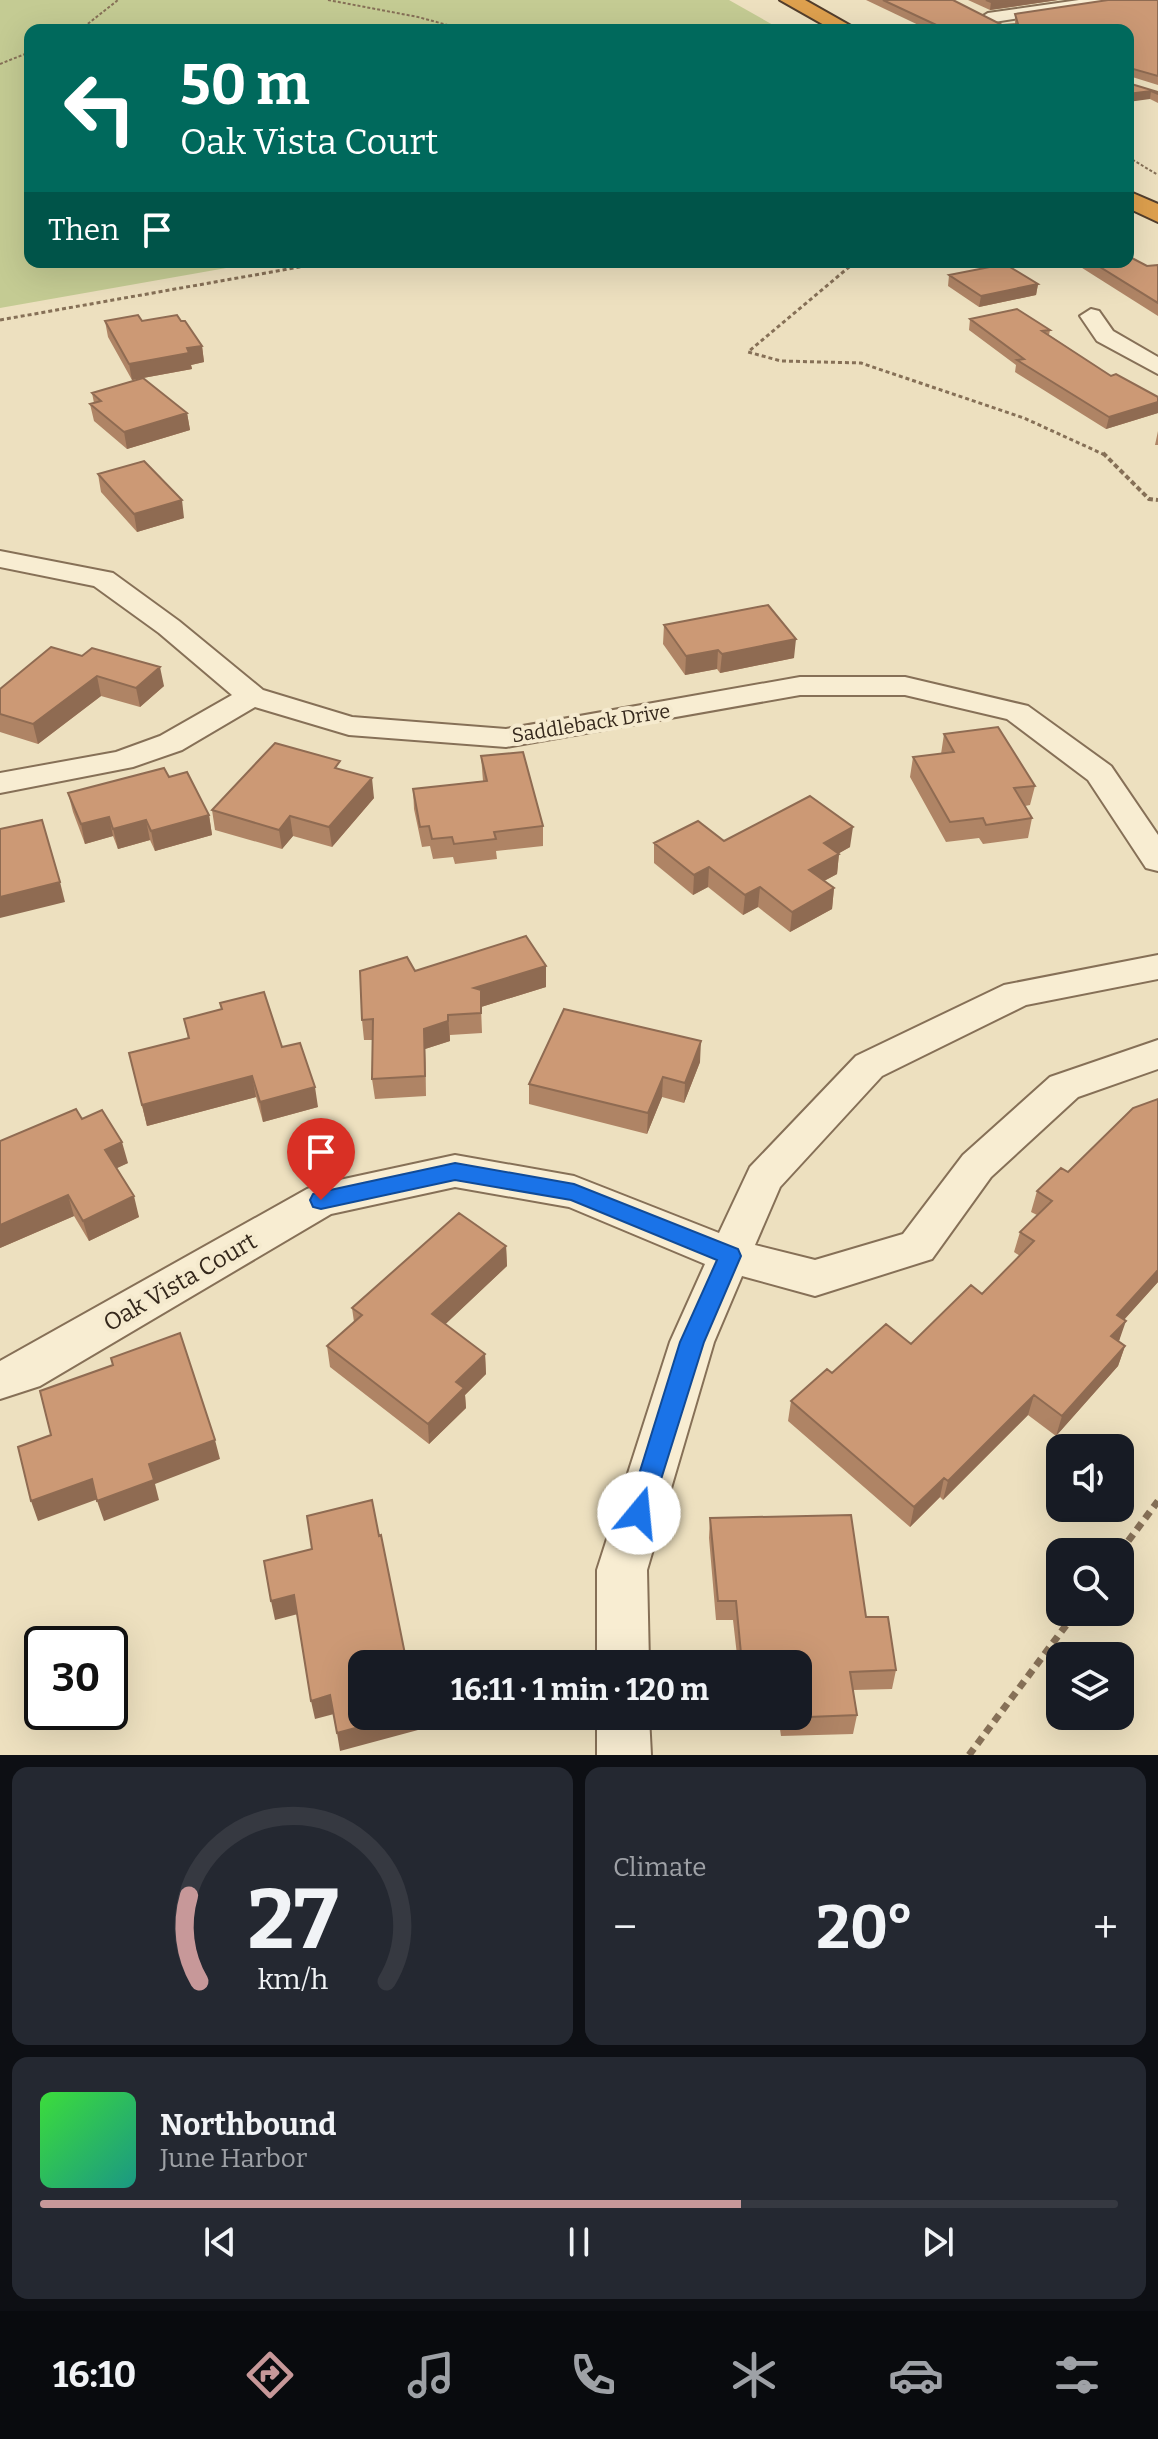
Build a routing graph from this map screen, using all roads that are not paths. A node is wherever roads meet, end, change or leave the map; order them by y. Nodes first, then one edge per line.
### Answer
1 (1109, 0) edge
2 (781, 4) edge
3 (806, 24) edge
4 (833, 24) edge
5 (1000, 24) edge
6 (1134, 179) edge
7 (1158, 192) edge
8 (1134, 201) edge
9 (1158, 214) edge
10 (1091, 316) dead end
11 (1158, 367) edge
12 (0, 559) edge
13 (252, 696) junction
14 (0, 783) edge
15 (1158, 860) edge
16 (1158, 967) edge
17 (1158, 1054) edge
18 (730, 1256) junction
19 (0, 1380) edge
20 (623, 1650) edge
21 (623, 1730) edge
22 (624, 1755) edge

1 - 5 street
2 - 3 highway
2 - 4 highway
6 - 7 highway
8 - 9 highway
10 - 11 street
12 - 13 street, Saddleback Drive
13 - 14 street
13 - 15 street, Saddleback Drive
16 - 18 street
17 - 18 street, Oak Vista Court
18 - 19 street, Oak Vista Court
18 - 20 street
21 - 22 street

